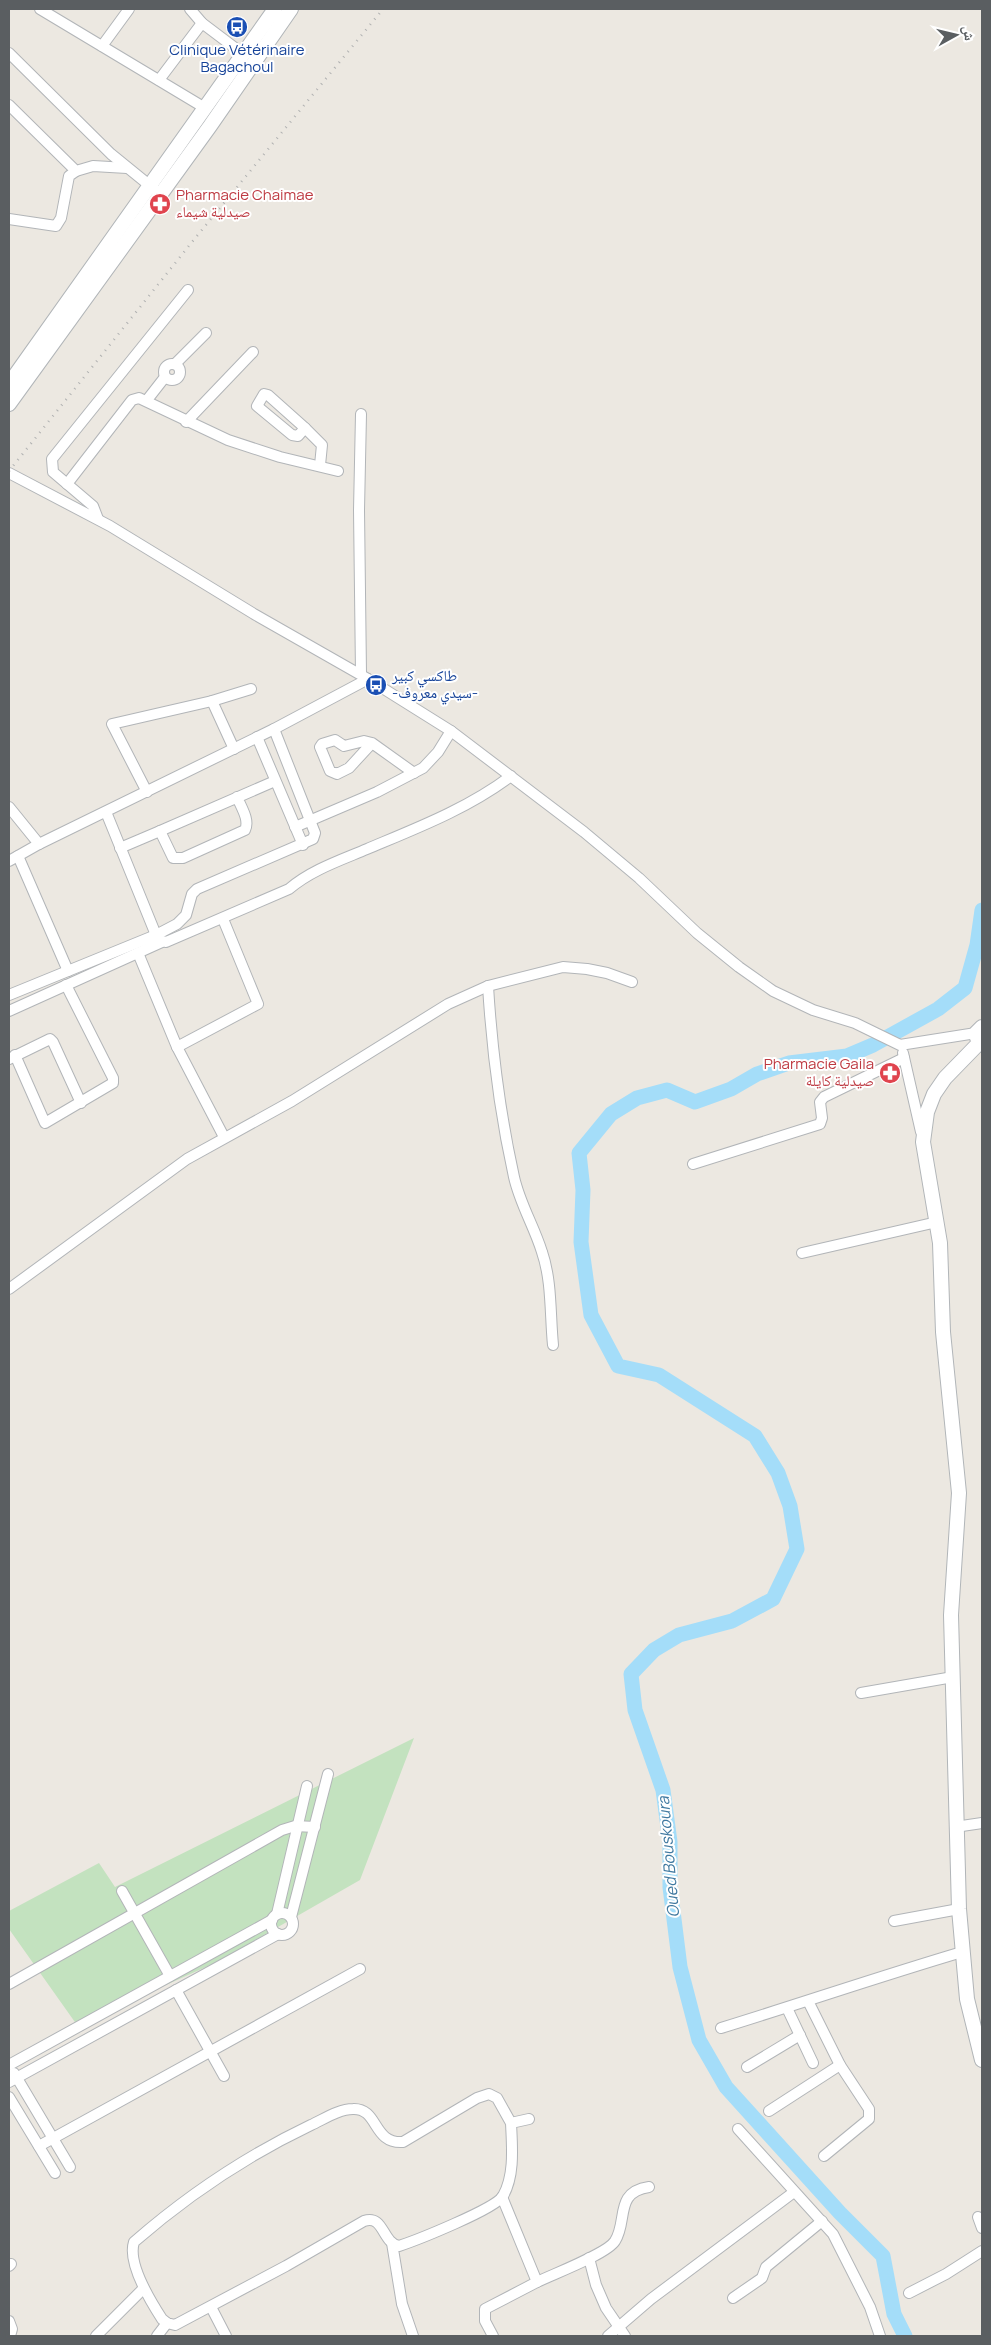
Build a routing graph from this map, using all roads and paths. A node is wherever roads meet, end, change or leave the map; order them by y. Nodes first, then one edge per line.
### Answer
1 (41, 9) edge
2 (129, 9) edge
3 (190, 9) edge
4 (275, 9) edge
5 (291, 9) edge
6 (202, 23) junction
7 (102, 46) junction
8 (9, 53) edge
9 (243, 54) junction
10 (159, 80) junction
11 (9, 105) edge
12 (204, 108) junction
13 (127, 168) junction
14 (76, 171) junction
15 (155, 189) junction
16 (9, 219) edge
17 (188, 290) dead end
18 (206, 333) dead end
19 (253, 352) dead end
20 (9, 384) edge
21 (146, 400) junction
22 (9, 404) edge
23 (361, 414) dead end
24 (186, 422) junction
25 (305, 428) junction
26 (320, 465) junction
27 (338, 471) dead end
28 (9, 472) edge
29 (67, 484) junction
30 (98, 519) junction
31 (364, 677) junction
32 (251, 689) dead end
33 (212, 701) junction
34 (274, 729) junction
35 (450, 731) junction
36 (257, 737) junction
37 (372, 743) junction
38 (234, 749) junction
39 (414, 773) junction
40 (511, 776) junction
41 (275, 781) junction
42 (147, 792) junction
43 (237, 797) junction
44 (9, 807) edge
45 (106, 812) junction
46 (310, 820) junction
47 (295, 827) junction
48 (160, 830) junction
49 (39, 844) junction
50 (303, 845) junction
51 (120, 848) junction
52 (13, 859) edge
53 (223, 919) junction
54 (159, 939) junction
55 (131, 952) junction
56 (68, 971) junction
57 (632, 982) dead end
58 (66, 985) junction
59 (488, 986) junction
60 (9, 995) edge
61 (9, 1011) edge
62 (981, 1033) edge
63 (900, 1045) junction
64 (177, 1047) junction
65 (12, 1057) edge
66 (904, 1058) junction
67 (80, 1103) junction
68 (224, 1137) junction
69 (923, 1142) junction
70 (693, 1164) dead end
71 (937, 1222) junction
72 (802, 1253) dead end
73 (9, 1289) edge
74 (553, 1346) dead end
75 (954, 1677) junction
76 (861, 1693) dead end
77 (328, 1774) dead end
78 (308, 1786) dead end
79 (303, 1805) junction
80 (319, 1809) junction
81 (982, 1823) edge
82 (298, 1826) junction
83 (314, 1827) junction
84 (956, 1827) junction
85 (122, 1891) dead end
86 (959, 1909) junction
87 (135, 1913) junction
88 (274, 1917) junction
89 (291, 1917) junction
90 (894, 1920) dead end
91 (278, 1934) junction
92 (962, 1952) junction
93 (360, 1969) dead end
94 (170, 1976) junction
95 (9, 1984) edge
96 (176, 1990) junction
97 (808, 2001) junction
98 (786, 2008) junction
99 (721, 2028) dead end
100 (978, 2031) edge
101 (800, 2035) junction
102 (211, 2052) junction
103 (982, 2060) edge
104 (813, 2063) dead end
105 (9, 2065) edge
106 (840, 2065) junction
107 (747, 2067) dead end
108 (224, 2076) dead end
109 (13, 2080) edge
110 (9, 2097) edge
111 (769, 2111) dead end
112 (529, 2119) dead end
113 (511, 2123) junction
114 (738, 2129) dead end
115 (53, 2138) junction
116 (39, 2146) junction
117 (824, 2156) dead end
118 (70, 2167) dead end
119 (55, 2173) dead end
120 (649, 2187) dead end
121 (794, 2192) junction
122 (502, 2197) junction
123 (978, 2217) dead end
124 (822, 2221) junction
125 (982, 2228) edge
126 (392, 2243) junction
127 (982, 2251) edge
128 (589, 2258) junction
129 (537, 2282) junction
130 (143, 2289) junction
131 (908, 2293) dead end
132 (733, 2298) dead end
133 (211, 2307) junction
134 (9, 2321) edge
135 (167, 2323) junction
136 (622, 2332) edge
137 (10, 2336) edge
138 (96, 2336) edge
139 (157, 2336) edge
140 (226, 2336) edge
141 (414, 2336) edge
142 (492, 2336) edge
143 (608, 2336) edge
144 (880, 2336) edge

1 - 7 street
2 - 7 street
3 - 6 street
4 - 9 street
5 - 15 street
6 - 9 street
6 - 10 street
7 - 10 street
8 - 13 street
9 - 12 street
10 - 12 street
11 - 14 street
12 - 15 street
13 - 14 street
13 - 15 street
14 - 16 street
15 - 20 street
15 - 22 street
17 - 29 street
18 - 21 street
19 - 24 street
21 - 24 street
21 - 29 street
23 - 31 street
24 - 26 street
25 - 25 street
25 - 26 street
26 - 27 street
28 - 30 street
29 - 30 street
30 - 31 street
31 - 34 street
31 - 35 street
32 - 33 street
33 - 38 street
33 - 42 street
34 - 36 street
34 - 46 street
35 - 39 street
35 - 40 street
36 - 38 street
36 - 41 street
37 - 37 street
37 - 39 street
38 - 42 street
39 - 46 street
40 - 53 street
40 - 63 street
41 - 43 street
41 - 47 street
42 - 45 street
43 - 48 street
43 - 48 street
44 - 49 street
45 - 49 street
45 - 51 street
46 - 47 street
46 - 50 street
47 - 50 street
48 - 51 street
49 - 52 street
50 - 54 street
51 - 54 street
52 - 56 street
53 - 54 street
53 - 64 street
54 - 55 street
55 - 56 street
55 - 58 street
55 - 64 street
56 - 60 street
57 - 59 street
58 - 61 street
58 - 67 street
59 - 68 street
59 - 74 street
62 - 63 street
62 - 69 street
63 - 66 street
64 - 68 street
65 - 67 street
65 - 67 street
66 - 69 street
66 - 70 street
68 - 73 street
69 - 71 street
71 - 72 street
71 - 75 street
75 - 76 street
75 - 84 street
77 - 80 street
78 - 79 street
79 - 80 street
79 - 82 street
80 - 83 street
81 - 84 street
82 - 83 street
82 - 87 street
82 - 88 street
83 - 89 street
84 - 86 street
85 - 87 street
86 - 90 street
86 - 92 street
87 - 94 street
87 - 95 street
88 - 89 street
88 - 91 street
88 - 94 street
89 - 91 street
91 - 96 street
92 - 97 street
92 - 100 street
93 - 102 street
94 - 105 street
96 - 102 street
96 - 109 street
97 - 98 street
97 - 106 street
98 - 99 street
98 - 101 street
100 - 103 street
101 - 104 street
101 - 107 street
102 - 108 street
102 - 115 street
105 - 109 street
106 - 111 street
106 - 117 street
109 - 115 street
110 - 116 street
112 - 113 street
113 - 122 street
113 - 130 street
114 - 121 street
115 - 116 street
115 - 118 street
116 - 119 street
120 - 128 street
121 - 124 street
121 - 136 street
122 - 126 street
122 - 129 street
123 - 125 street
124 - 132 street
124 - 144 street
126 - 133 street
126 - 141 street
127 - 131 street
128 - 129 street
128 - 136 street
129 - 142 street
130 - 135 street
130 - 138 street
133 - 135 street
133 - 140 street
134 - 137 street
135 - 139 street
136 - 143 street

